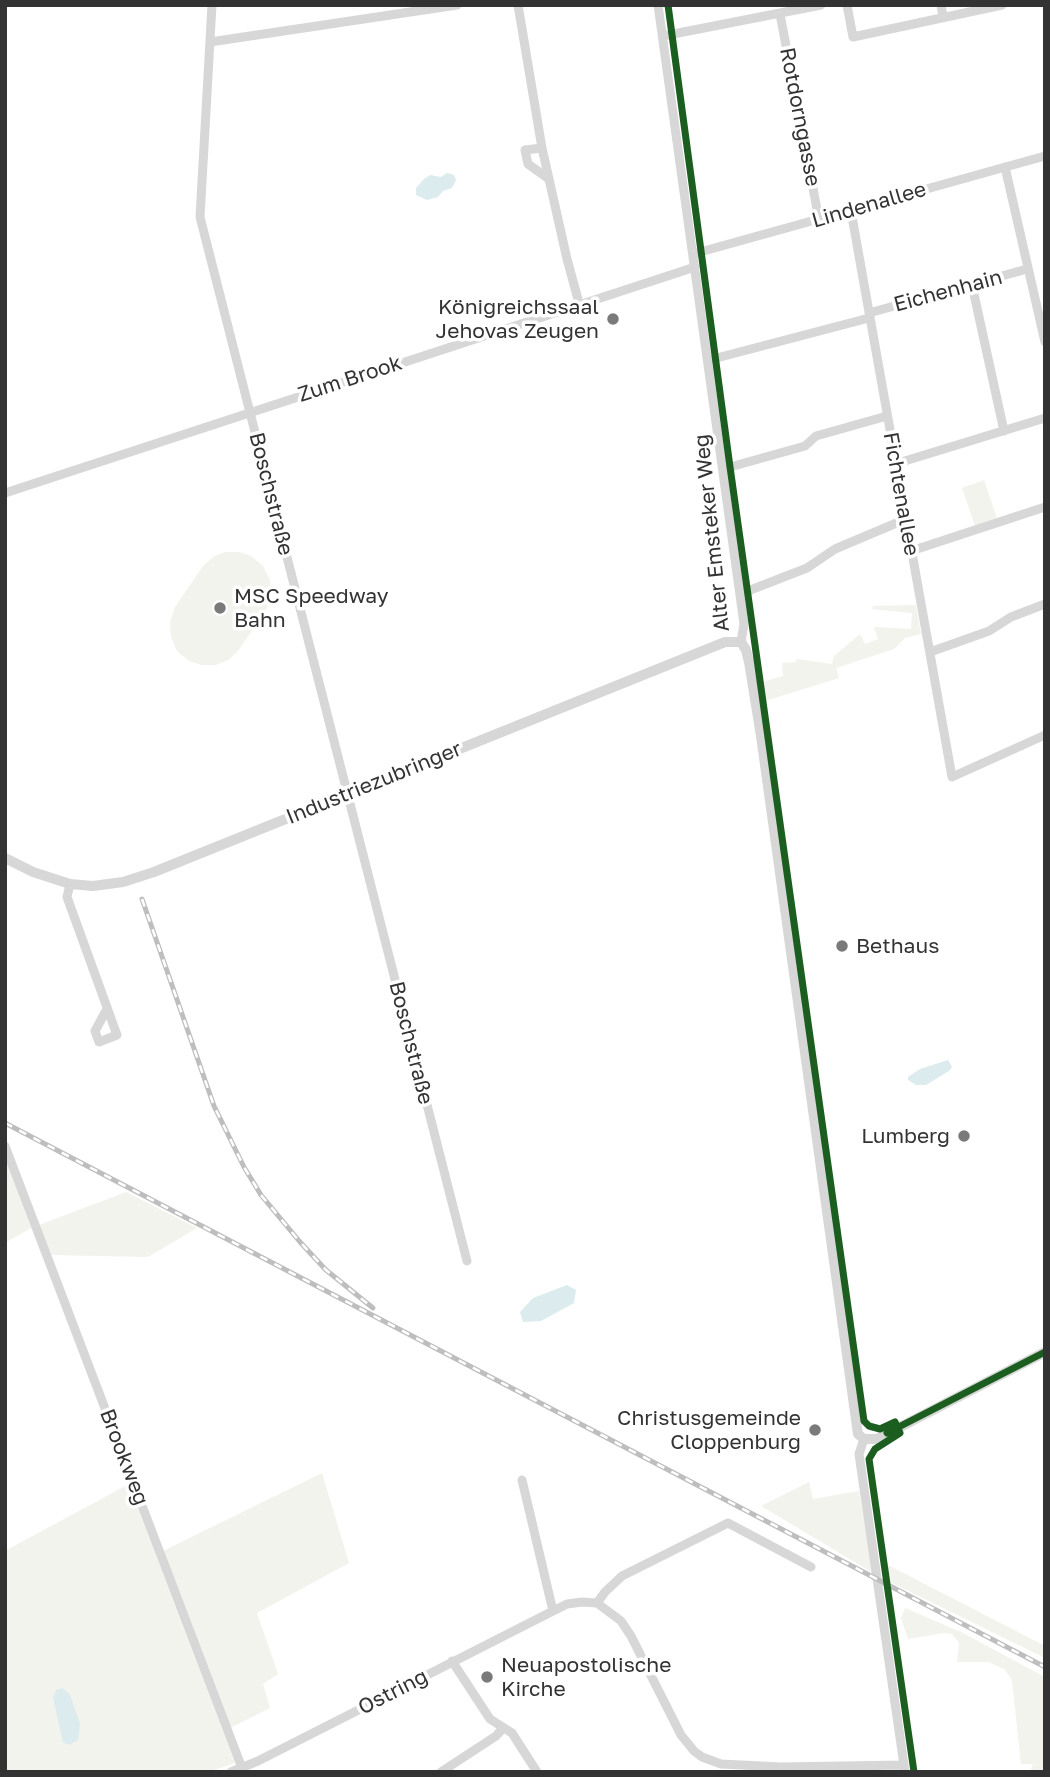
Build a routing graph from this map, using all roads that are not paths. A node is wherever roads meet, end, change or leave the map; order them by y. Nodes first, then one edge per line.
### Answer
1 (212, 5) edge
2 (457, 5) edge
3 (518, 5) edge
4 (658, 5) edge
5 (821, 5) edge
6 (847, 5) edge
7 (941, 5) edge
8 (1002, 5) edge
9 (780, 14) junction
10 (943, 17) junction
11 (663, 36) junction
12 (210, 42) junction
13 (542, 148) junction
14 (1045, 156) edge
15 (1005, 167) junction
16 (549, 179) junction
17 (851, 211) junction
18 (819, 220) junction
19 (693, 254) junction
20 (695, 267) junction
21 (1027, 269) junction
22 (972, 285) junction
23 (1040, 301) edge
24 (579, 303) junction
25 (869, 315) junction
26 (1045, 342) edge
27 (709, 360) junction
28 (250, 412) junction
29 (887, 416) junction
30 (1045, 418) edge
31 (1004, 431) junction
32 (895, 464) junction
33 (723, 469) junction
34 (5, 493) edge
35 (1045, 507) edge
36 (906, 519) junction
37 (911, 551) junction
38 (740, 594) junction
39 (1045, 604) edge
40 (741, 642) junction
41 (930, 652) junction
42 (1045, 735) edge
43 (348, 793) junction
44 (5, 858) edge
45 (70, 884) junction
46 (107, 1009) dead end
47 (5, 1146) edge
48 (467, 1261) dead end
49 (1045, 1352) edge
50 (864, 1439) junction
51 (522, 1480) dead end
52 (811, 1567) dead end
53 (597, 1603) junction
54 (553, 1611) junction
55 (452, 1661) junction
56 (503, 1728) junction
57 (242, 1768) junction
58 (904, 1768) edge
59 (232, 1772) edge
60 (441, 1772) edge
61 (537, 1772) edge

1 - 12 street, Boschstraße
2 - 12 street
3 - 13 street
4 - 11 street, Alter Emsteker Weg
5 - 9 street
6 - 10 street
7 - 10 street
8 - 10 street
9 - 11 street
9 - 18 street, Rotdorngasse
11 - 19 street, Alter Emsteker Weg
12 - 28 street, Boschstraße
13 - 16 street
13 - 16 street
14 - 15 street, Lindenallee
15 - 17 street, Lindenallee
15 - 21 street
16 - 24 street
17 - 18 street, Lindenallee
17 - 25 street, Fichtenallee
18 - 19 street, Lindenallee
19 - 20 street, Alter Emsteker Weg
20 - 24 street, Zum Brook
20 - 27 street, Alter Emsteker Weg
21 - 22 street, Eichenhain
21 - 23 street
22 - 25 street, Eichenhain
22 - 31 street
23 - 26 street
24 - 28 street, Zum Brook
25 - 27 street, Eichenhain
25 - 29 street, Fichtenallee
27 - 33 street, Alter Emsteker Weg
28 - 34 street, Zum Brook
28 - 43 street, Boschstraße
29 - 32 street, Fichtenallee
29 - 33 street
30 - 31 street
31 - 32 street
32 - 36 street, Fichtenallee
33 - 38 street, Alter Emsteker Weg
35 - 37 street
36 - 37 street, Fichtenallee
36 - 38 street
37 - 41 street, Fichtenallee
38 - 40 street, Alter Emsteker Weg
39 - 41 street
40 - 43 street, Industriezubringer
40 - 50 street, Alter Emsteker Weg
41 - 42 street, Fichtenallee
43 - 45 street, Industriezubringer
43 - 48 street, Boschstraße
44 - 45 street, Industriezubringer
45 - 46 street
47 - 57 street, Brookweg
49 - 50 street
50 - 58 street
51 - 54 street
52 - 53 street
53 - 54 street, Ostring
53 - 58 street
54 - 55 street, Ostring
55 - 56 street
55 - 57 street, Ostring
56 - 60 street
56 - 61 street
57 - 59 street, Ostring

